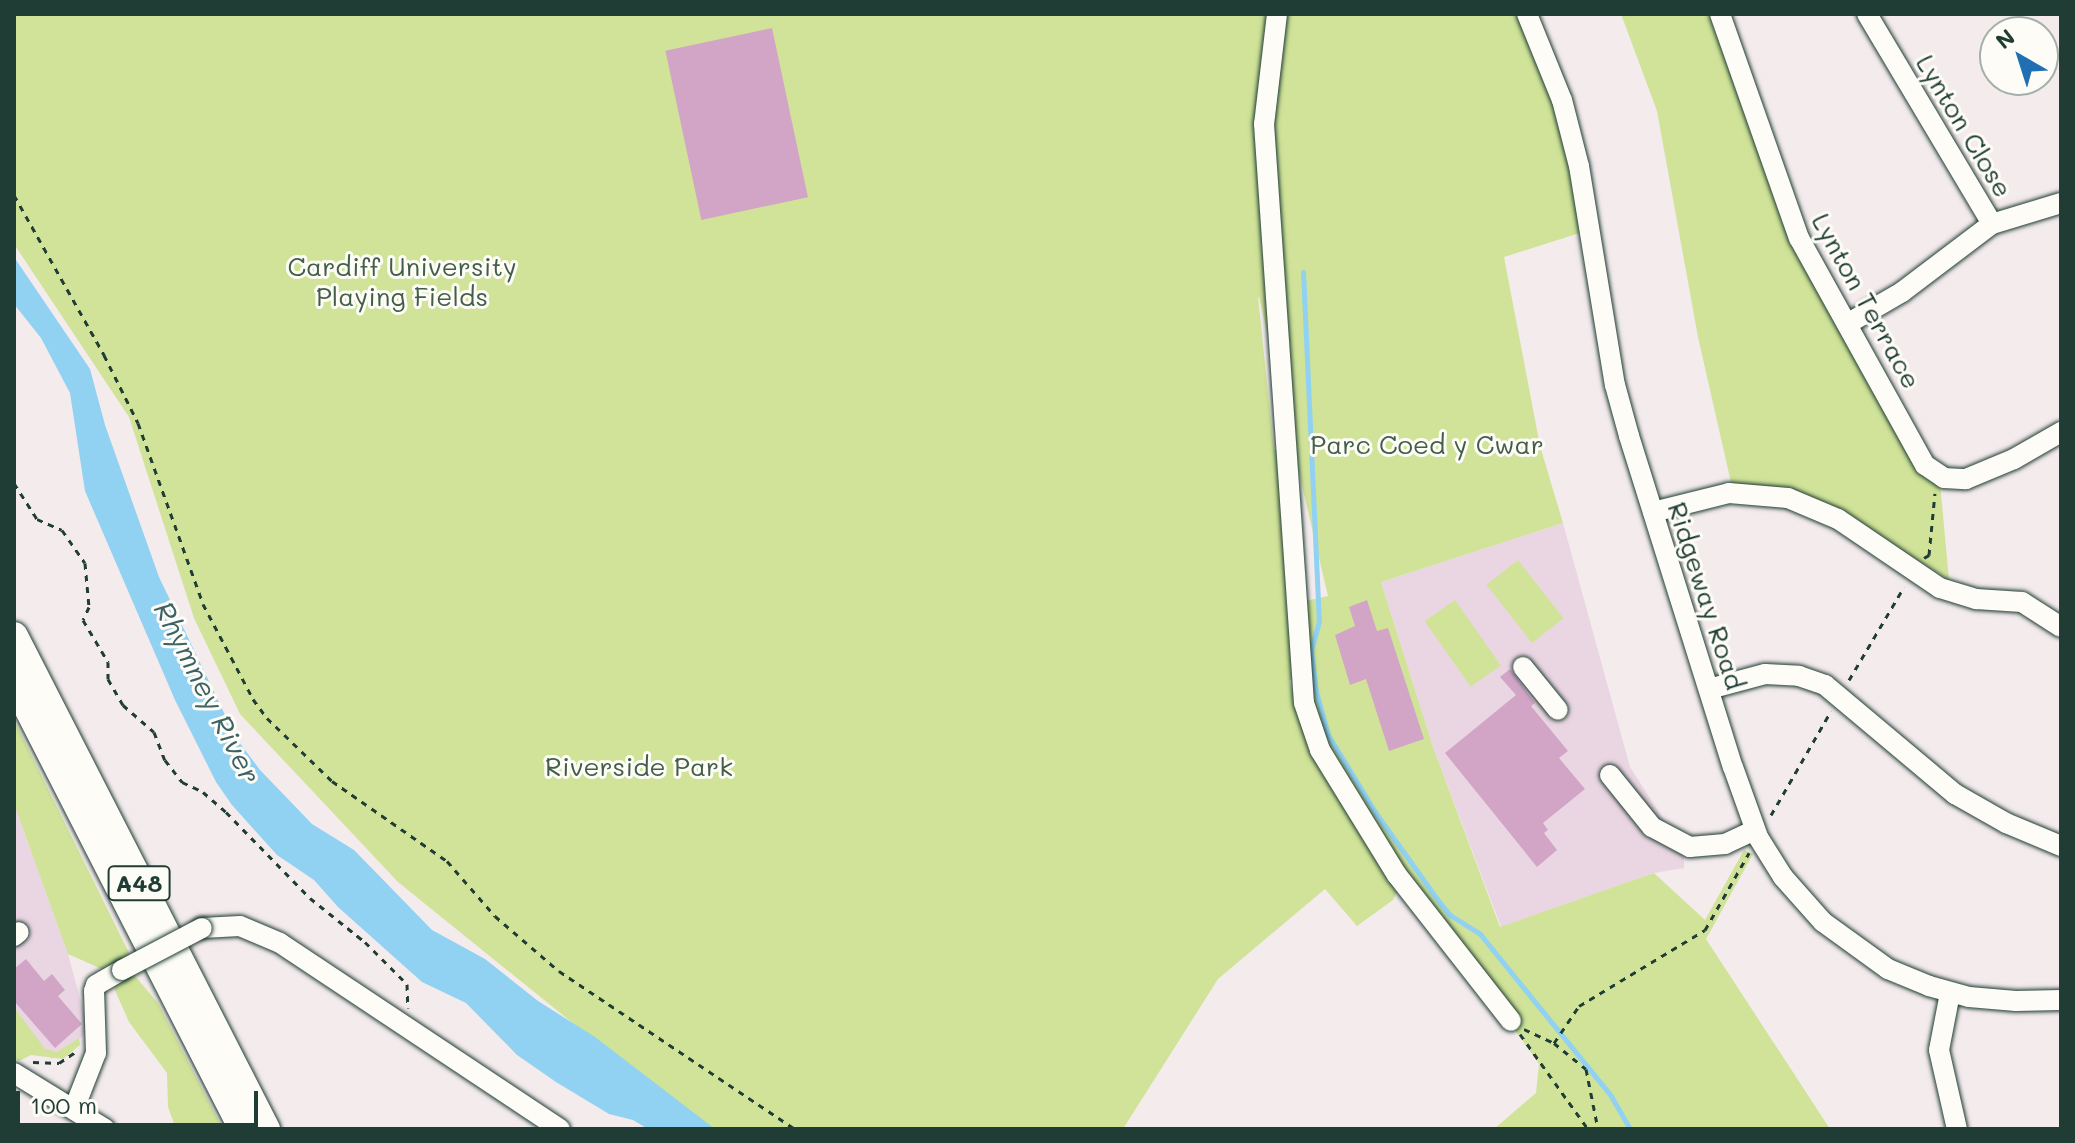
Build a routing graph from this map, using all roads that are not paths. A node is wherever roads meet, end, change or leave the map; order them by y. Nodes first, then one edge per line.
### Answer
1 (1277, 14) edge
2 (1527, 14) edge
3 (1720, 14) edge
4 (1867, 14) edge
5 (2061, 203) edge
6 (1992, 224) junction
7 (1847, 324) junction
8 (2061, 432) edge
9 (1653, 512) junction
10 (2061, 627) edge
11 (14, 636) edge
12 (1523, 667) dead end
13 (14, 681) edge
14 (1709, 689) junction
15 (1558, 710) dead end
16 (1610, 775) dead end
17 (1756, 833) junction
18 (2061, 846) edge
19 (1950, 993) junction
20 (2061, 1000) edge
21 (1511, 1021) road end
22 (20, 1069) edge
23 (74, 1109) junction
24 (105, 1129) edge
25 (243, 1129) edge
26 (266, 1129) edge
27 (560, 1129) edge
28 (1957, 1129) edge

1 - 21 street
2 - 9 street, Ridgeway Road
3 - 7 street, Lynton Terrace
4 - 6 street, Lynton Close
5 - 6 street
6 - 7 street
7 - 8 street, Lynton Terrace
9 - 10 street
9 - 14 street, Ridgeway Road
11 - 26 highway, A48
12 - 15 street
13 - 25 highway, A48
14 - 17 street, Ridgeway Road
14 - 18 street
16 - 17 street
17 - 19 street, Ridgeway Road
19 - 20 street, Ridgeway Road
19 - 28 street
22 - 23 street
23 - 24 street
23 - 27 street, bridge

